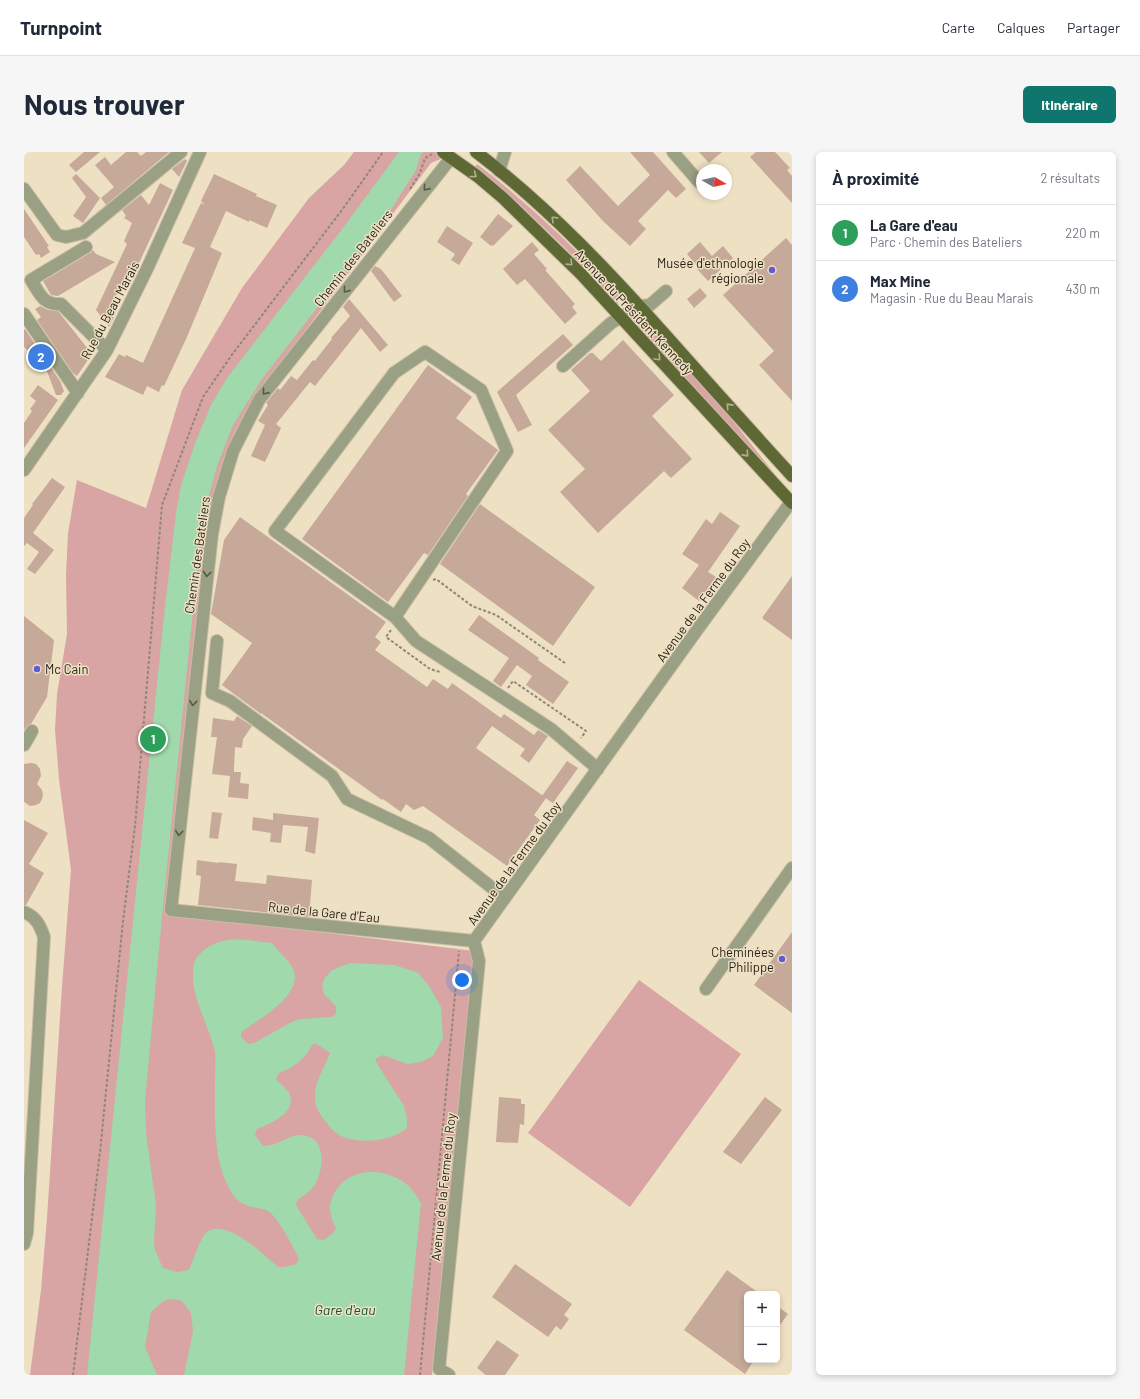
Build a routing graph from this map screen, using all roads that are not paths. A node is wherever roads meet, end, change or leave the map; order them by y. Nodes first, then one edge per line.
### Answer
1 (181, 152) edge
2 (200, 152) edge
3 (504, 152) edge
4 (672, 152) edge
5 (477, 153) edge
6 (447, 155) edge
7 (499, 171) junction
8 (696, 179) edge
9 (24, 189) edge
10 (86, 247) dead end
11 (666, 291) dead end
12 (640, 306) junction
13 (24, 314) edge
14 (620, 317) junction
15 (107, 350) junction
16 (563, 366) dead end
17 (78, 393) junction
18 (24, 470) edge
19 (792, 476) edge
20 (792, 502) edge
21 (396, 619) junction
22 (217, 641) dead end
23 (32, 731) dead end
24 (24, 745) edge
25 (598, 768) junction
26 (792, 868) edge
27 (505, 898) junction
28 (171, 910) joint
29 (24, 912) edge
30 (474, 941) junction
31 (706, 989) dead end
32 (24, 1244) edge
33 (449, 1375) edge

1 - 9 street
2 - 15 street, Rue du Beau Marais
3 - 7 street
4 - 8 street
5 - 7 main road, Avenue du Président Kennedy
6 -> 14 main road, Avenue du Président Kennedy
6 -> 28 street, Chemin des Bateliers
12 -> 7 main road, Avenue du Président Kennedy
10 - 15 street
11 - 12 street
12 - 14 street
19 -> 12 main road, Avenue du Président Kennedy
13 - 17 street
14 - 16 street
14 -> 20 main road, Avenue du Président Kennedy
15 - 17 street, Rue du Beau Marais
17 - 18 street, Rue du Beau Marais
20 - 25 street, Avenue de la Ferme du Roy
21 - 21 street
21 - 25 street
22 - 27 street
23 - 24 street
25 - 27 street, Avenue de la Ferme du Roy
26 - 31 street
27 - 30 street, Avenue de la Ferme du Roy
28 - 30 street, Rue de la Gare d'Eau
29 - 32 street
30 - 33 street, Avenue de la Ferme du Roy

